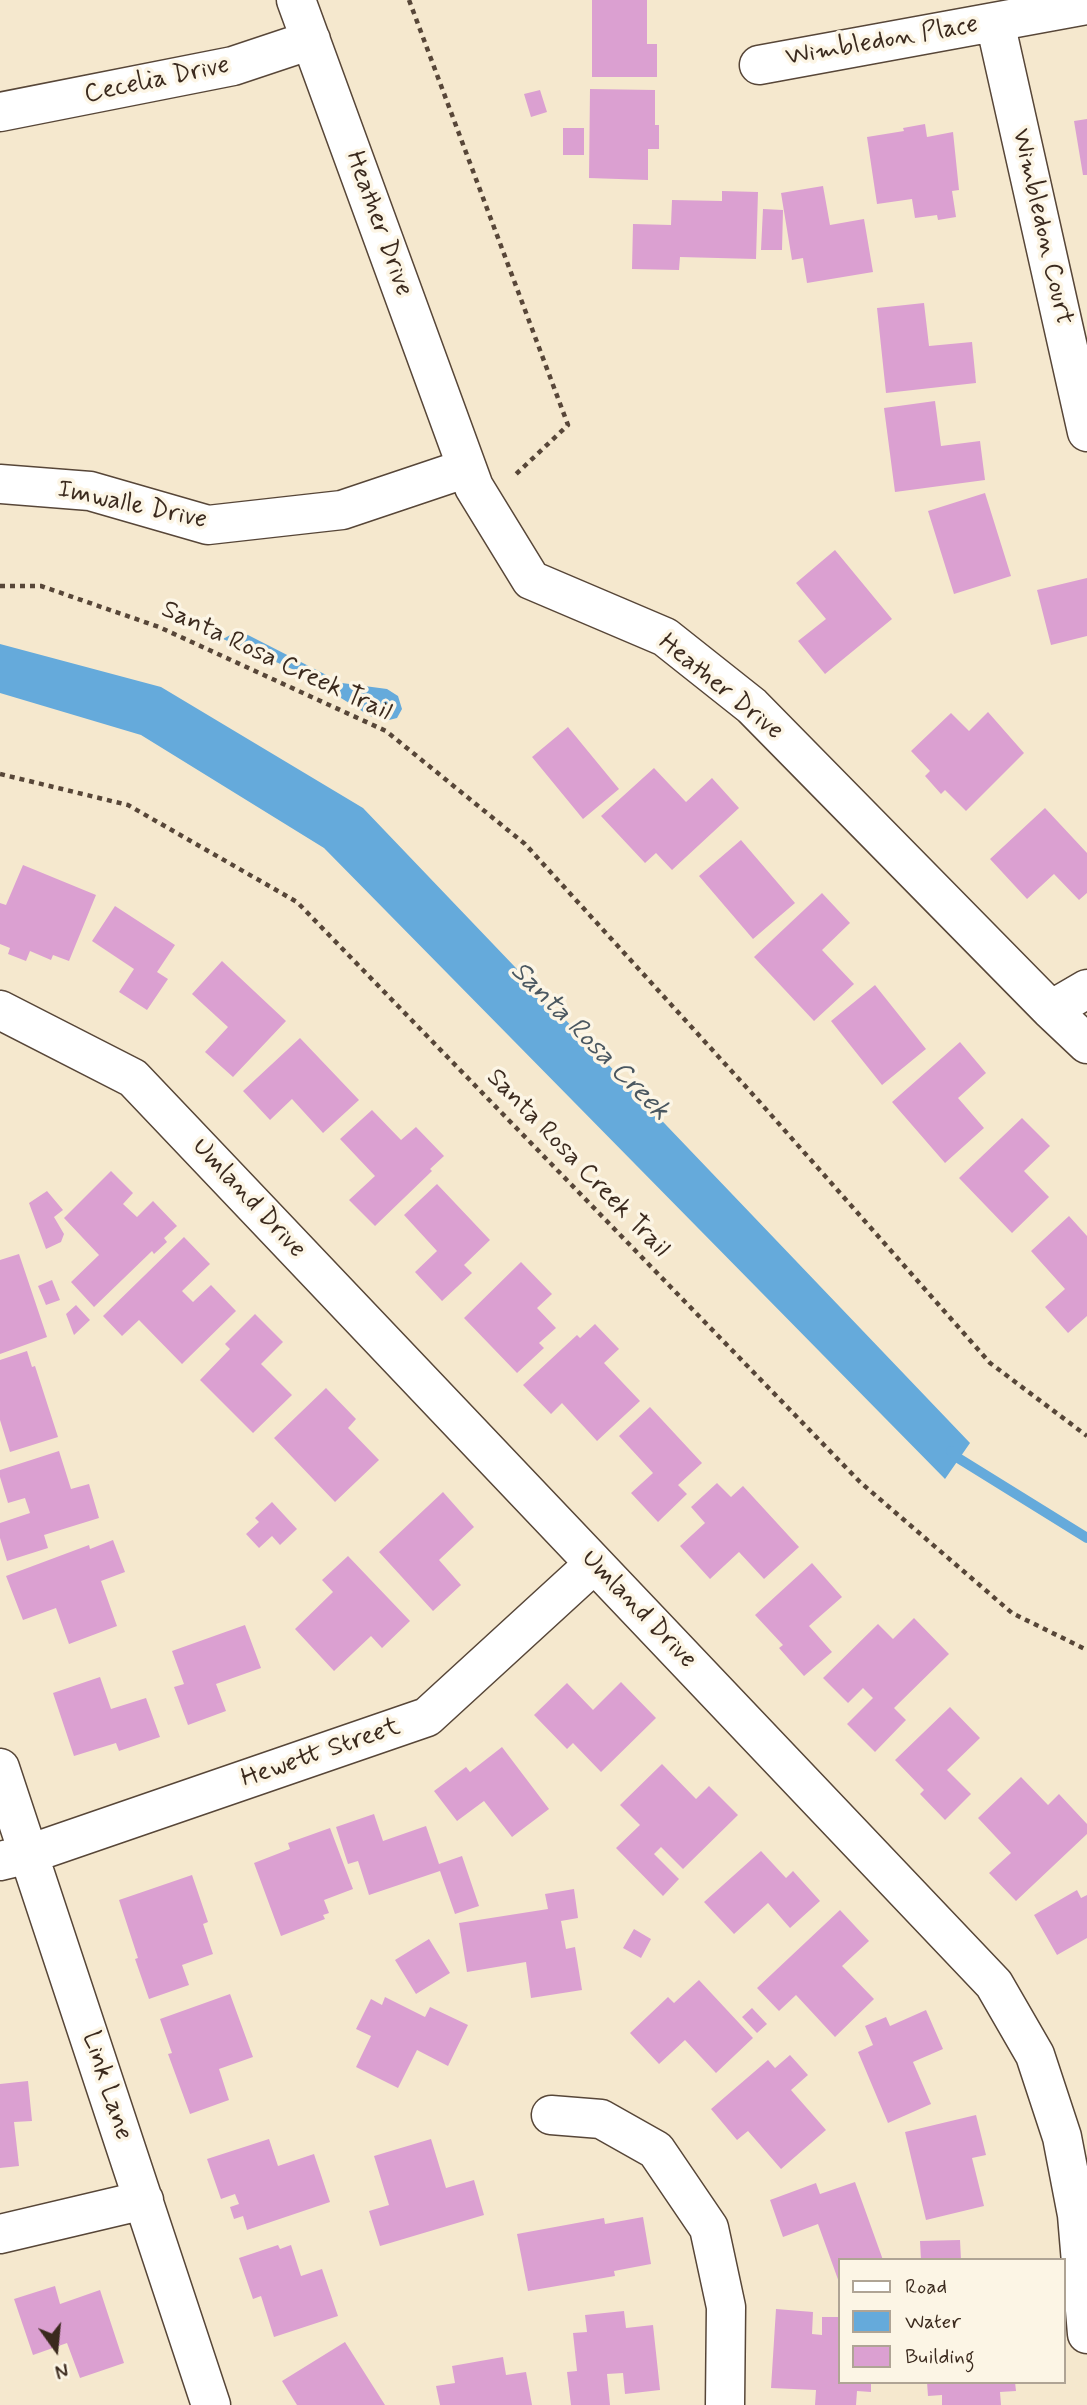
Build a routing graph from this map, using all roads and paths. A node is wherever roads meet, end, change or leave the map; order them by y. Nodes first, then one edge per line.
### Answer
1 (296, 0) edge
2 (409, 0) edge
3 (1087, 5) edge
4 (995, 22) junction
5 (311, 40) junction
6 (759, 65) dead end
7 (0, 112) edge
8 (1087, 432) edge
9 (467, 468) junction
10 (0, 484) edge
11 (484, 504) junction
12 (0, 586) edge
13 (0, 774) edge
14 (1087, 989) edge
15 (0, 1010) edge
16 (1051, 1010) junction
17 (1087, 1044) edge
18 (1087, 1436) edge
19 (594, 1564) junction
20 (1087, 1650) edge
21 (0, 1768) edge
22 (15, 1858) edge
23 (551, 2115) dead end
24 (144, 2200) junction
25 (0, 2234) edge
26 (1087, 2334) edge
27 (211, 2405) edge
28 (725, 2405) edge

1 - 5 street, Heather Drive
2 - 11 path
3 - 4 street, Wimbledon Place
4 - 6 street, Wimbledon Place
4 - 8 street, Wimbledon Court
5 - 7 street, Cecelia Drive
5 - 9 street, Heather Drive
9 - 10 street, Imwalle Drive
9 - 11 street, Heather Drive
11 - 16 street, Heather Drive
12 - 18 path, Santa Rosa Creek Trail
13 - 20 path, Santa Rosa Creek Trail
14 - 16 street
15 - 19 street, Umland Drive
16 - 17 street, Heather Drive
19 - 22 street, Hewett Street
19 - 26 street, Umland Drive
21 - 22 street, Link Lane
22 - 24 street, Link Lane
23 - 28 street
24 - 25 street
24 - 27 street, Link Lane

